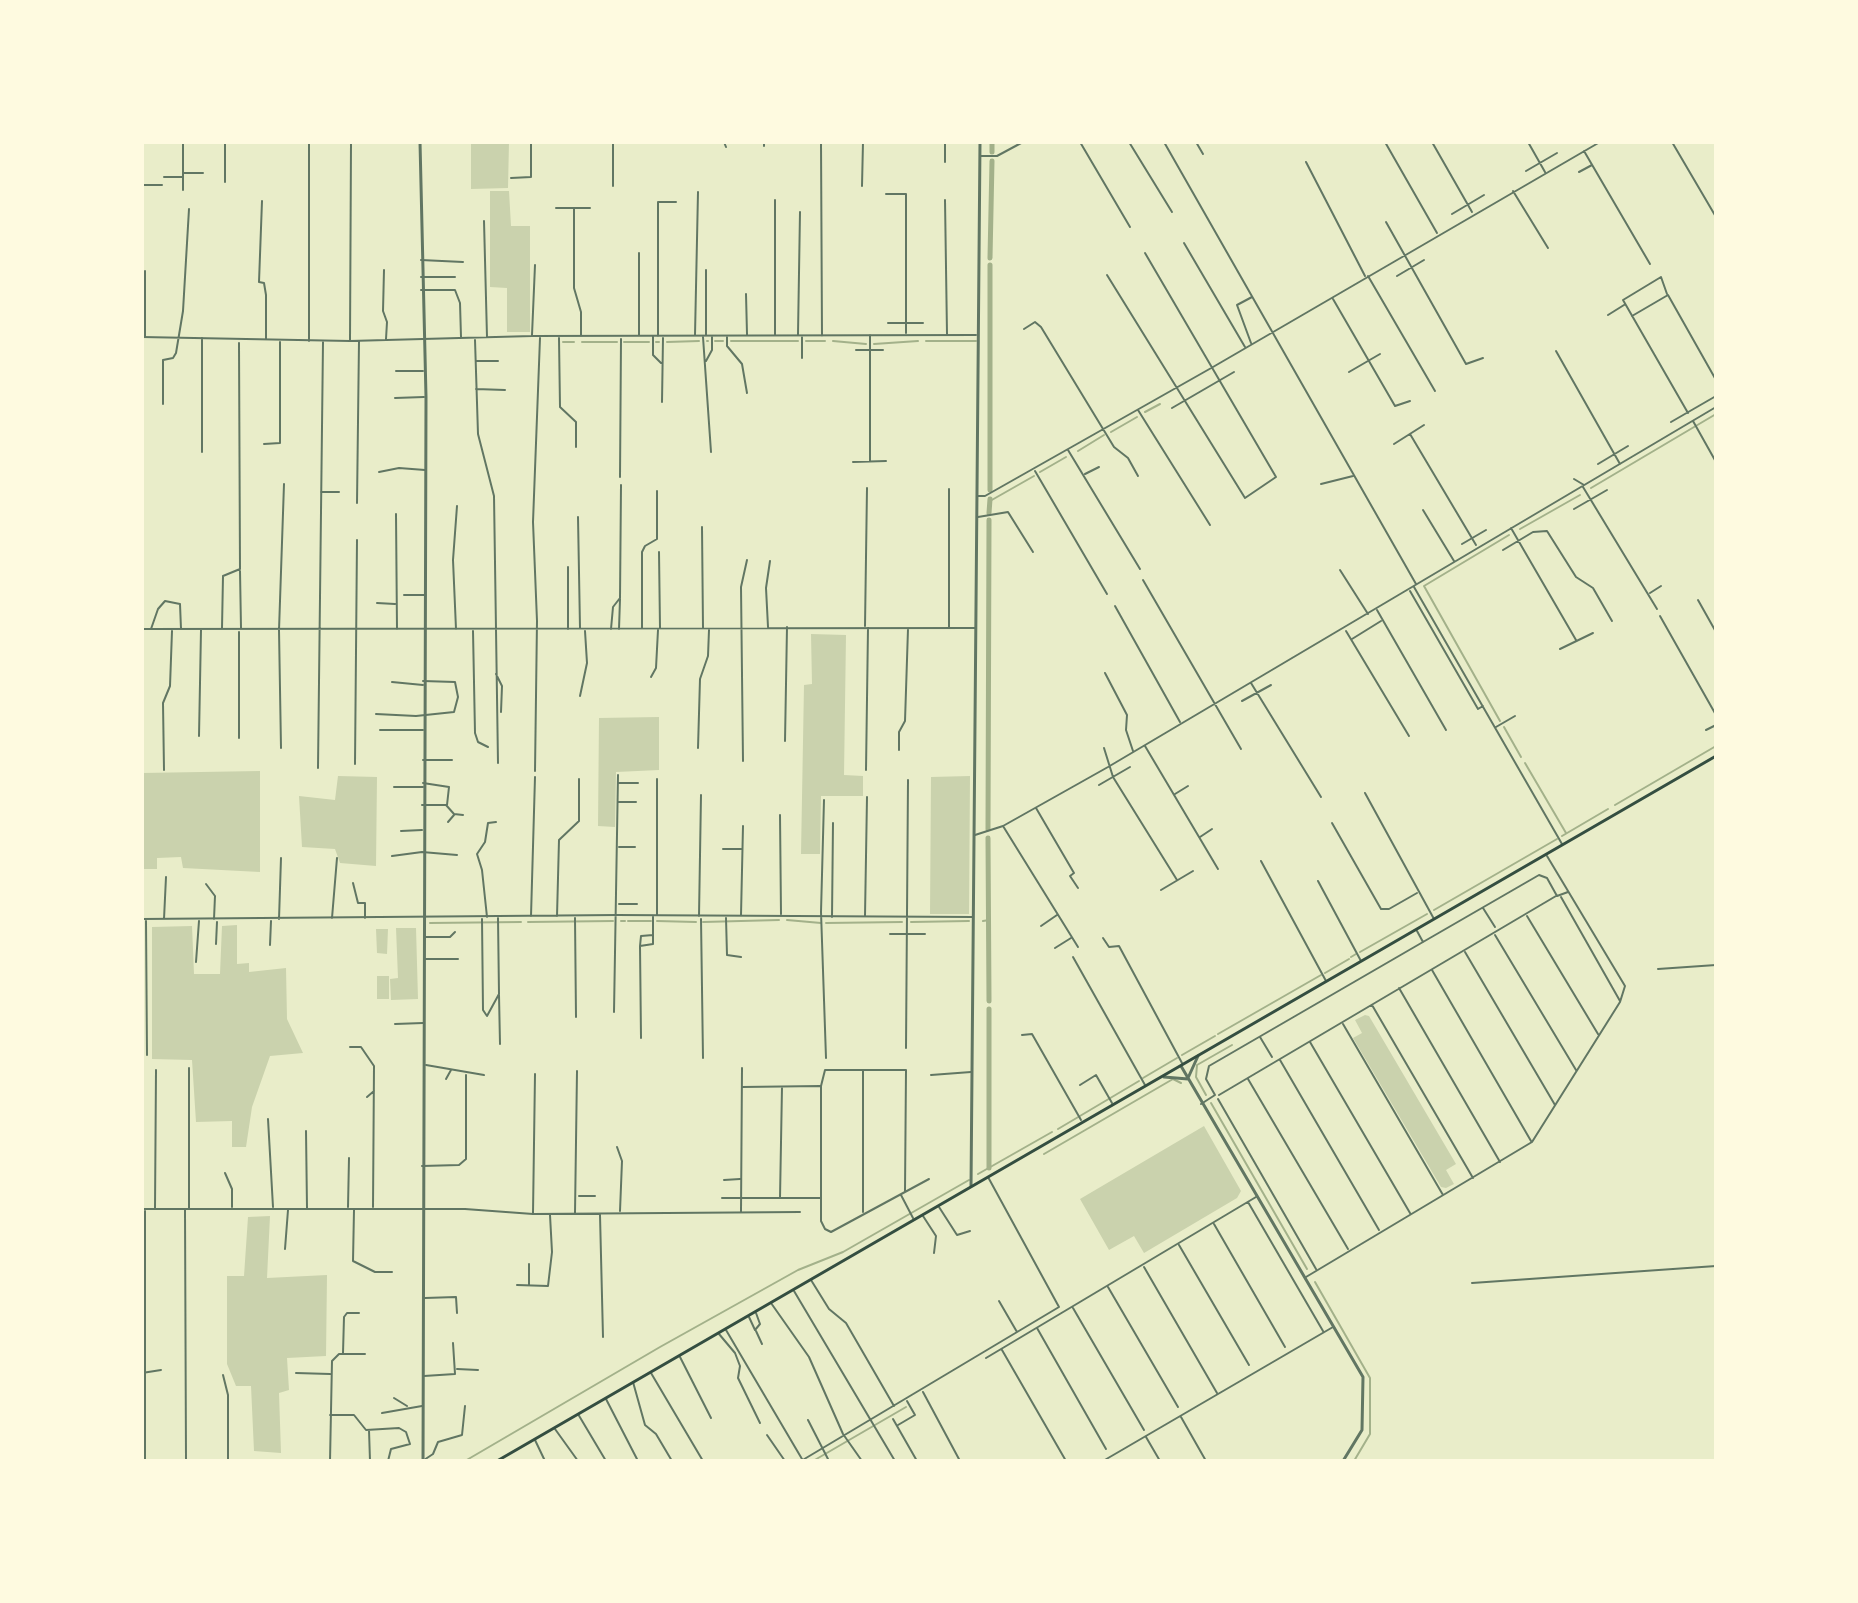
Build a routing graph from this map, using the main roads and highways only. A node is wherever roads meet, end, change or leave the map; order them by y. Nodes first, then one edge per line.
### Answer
1 (1716, 756) edge
2 (507, 1458) edge
3 (497, 1461) edge

1 - 2 main road
2 - 3 main road

